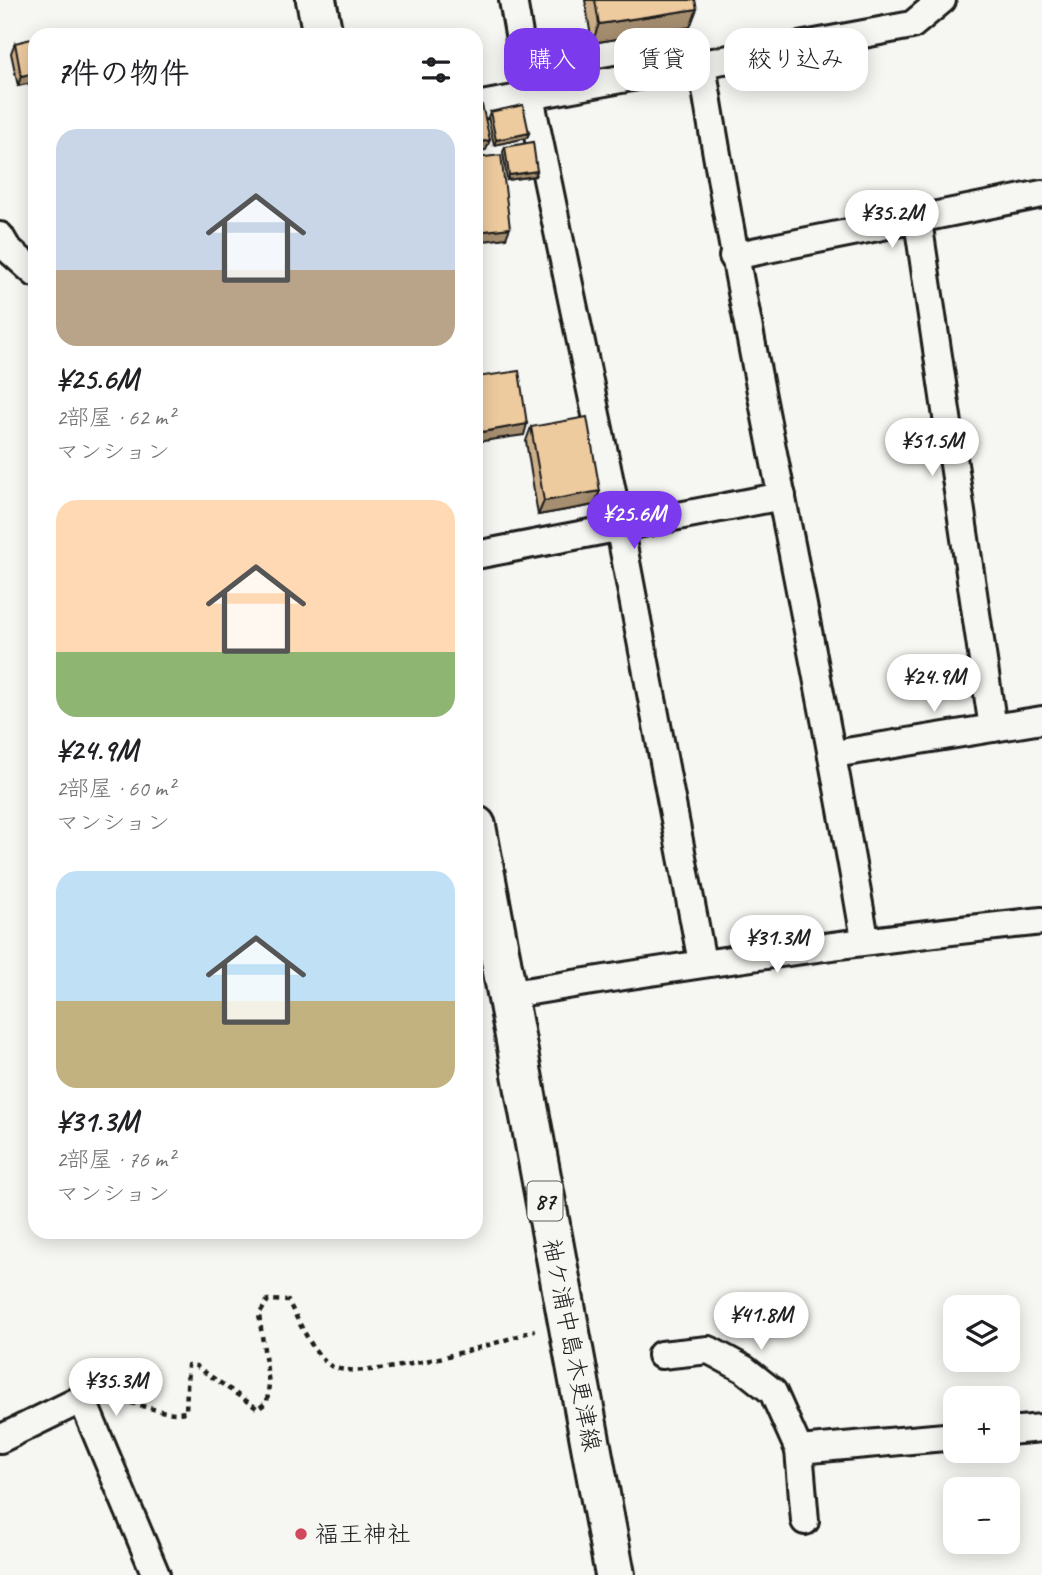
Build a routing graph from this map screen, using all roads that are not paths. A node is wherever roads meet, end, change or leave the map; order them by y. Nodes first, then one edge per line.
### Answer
1 (316, 0) edge
2 (513, 0) edge
3 (942, 0) edge
4 (322, 28) edge
5 (710, 63) edge
6 (614, 81) edge
7 (706, 91) edge
8 (530, 97) junction
9 (483, 105) edge
10 (1042, 194) edge
11 (918, 221) junction
12 (0, 236) edge
13 (733, 256) junction
14 (28, 267) edge
15 (782, 496) junction
16 (620, 530) junction
17 (483, 554) edge
18 (1042, 720) edge
19 (993, 728) junction
20 (834, 754) junction
21 (483, 864) edge
22 (1042, 921) edge
23 (865, 939) junction
24 (702, 962) junction
25 (507, 995) junction
26 (661, 1355) dead end
27 (1042, 1428) edge
28 (1020, 1430) edge
29 (943, 1437) edge
30 (0, 1439) edge
31 (799, 1450) junction
32 (805, 1521) dead end
33 (156, 1575) edge
34 (615, 1575) edge

1 - 4 main road
2 - 8 street
3 - 5 street
6 - 8 street
7 - 13 street
8 - 9 street
8 - 16 street
10 - 11 street
11 - 13 street
11 - 19 street
12 - 14 street
13 - 15 street
15 - 16 street
15 - 20 street
16 - 17 street
16 - 24 street
18 - 19 street
19 - 20 street
20 - 23 street
21 - 25 main road, 袖ケ浦中島木更津線 / 87
22 - 23 street
23 - 24 street
24 - 25 street
25 - 34 main road, 袖ケ浦中島木更津線 / 87
26 - 31 street
27 - 28 street
29 - 31 street
30 - 33 street
31 - 32 street

